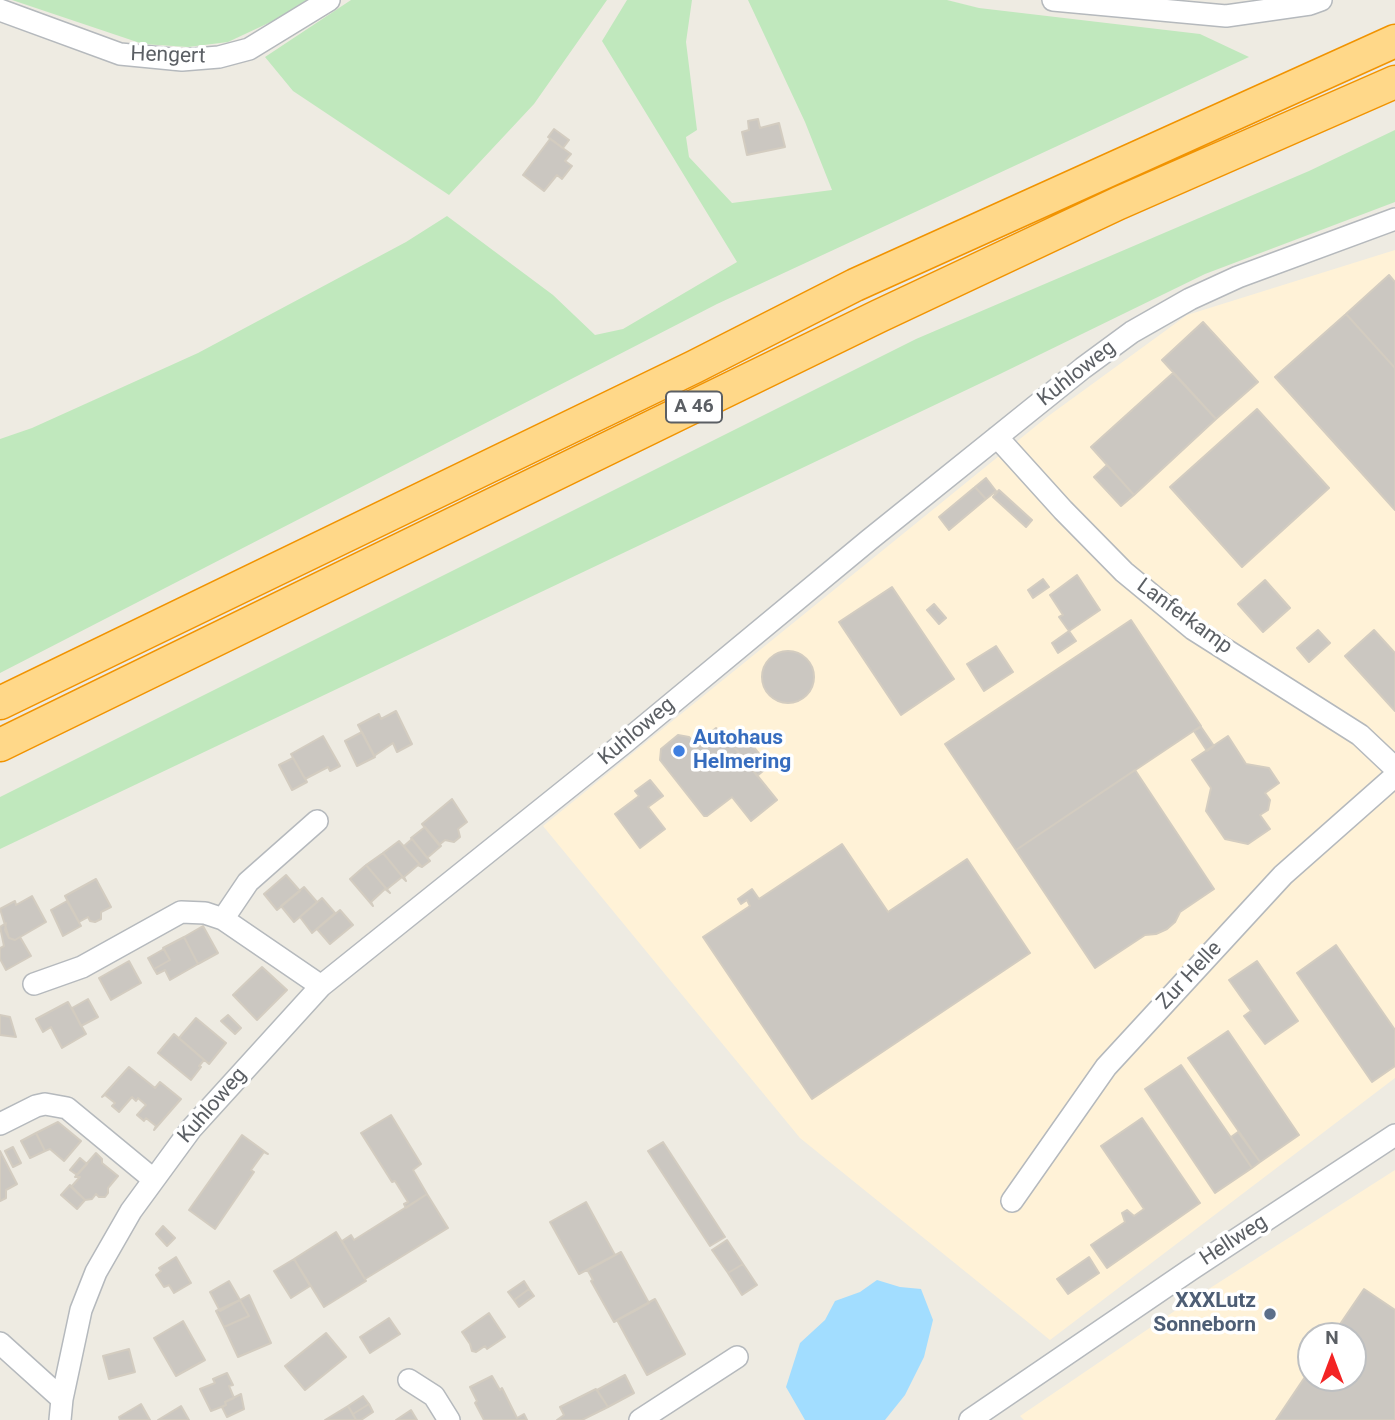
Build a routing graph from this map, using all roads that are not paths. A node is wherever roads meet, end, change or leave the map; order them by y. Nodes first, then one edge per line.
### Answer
1 (328, 0) edge
2 (1053, 0) edge
3 (1321, 0) edge
4 (0, 10) edge
5 (1395, 41) edge
6 (1395, 82) edge
7 (1395, 219) edge
8 (997, 436) junction
9 (0, 704) edge
10 (0, 745) edge
11 (1395, 768) edge
12 (1395, 776) edge
13 (317, 821) dead end
14 (223, 919) junction
15 (34, 984) dead end
16 (321, 986) junction
17 (0, 1124) edge
18 (1395, 1135) edge
19 (153, 1179) junction
20 (1012, 1201) dead end
21 (0, 1343) edge
22 (737, 1357) dead end
23 (409, 1380) dead end
24 (61, 1410) edge
25 (450, 1420) edge
26 (640, 1420) edge
27 (970, 1420) edge

1 - 4 street, Hengert
2 - 3 street
5 - 9 highway, A 46
6 - 10 highway, A 46
7 - 8 street, Kuhloweg
8 - 11 street, Lanferkamp
8 - 16 street, Kuhloweg
12 - 20 street, Zur Helle
13 - 14 street
14 - 15 street
14 - 16 street
16 - 19 street, Kuhloweg
17 - 19 street
18 - 27 street, Hellweg
19 - 24 street, Kuhloweg
21 - 24 street
22 - 26 street
23 - 25 street

